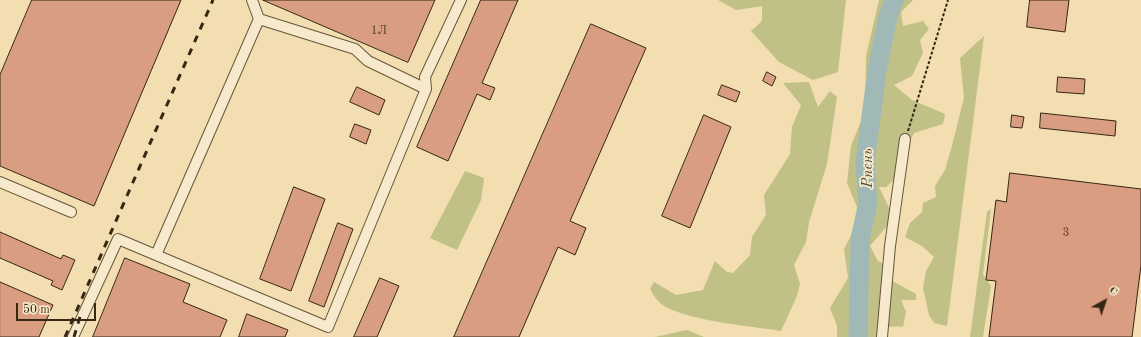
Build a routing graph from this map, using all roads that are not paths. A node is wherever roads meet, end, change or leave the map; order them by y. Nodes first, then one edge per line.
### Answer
1 (252, 0) edge
2 (461, 0) edge
3 (259, 19) junction
4 (426, 89) junction
5 (905, 139) road end
6 (0, 182) edge
7 (71, 212) dead end
8 (156, 255) junction
9 (73, 337) edge
10 (882, 337) edge

1 - 3 lane
2 - 4 lane
3 - 4 lane
3 - 8 lane
4 - 8 lane
5 - 10 lane
6 - 7 lane
8 - 9 lane

